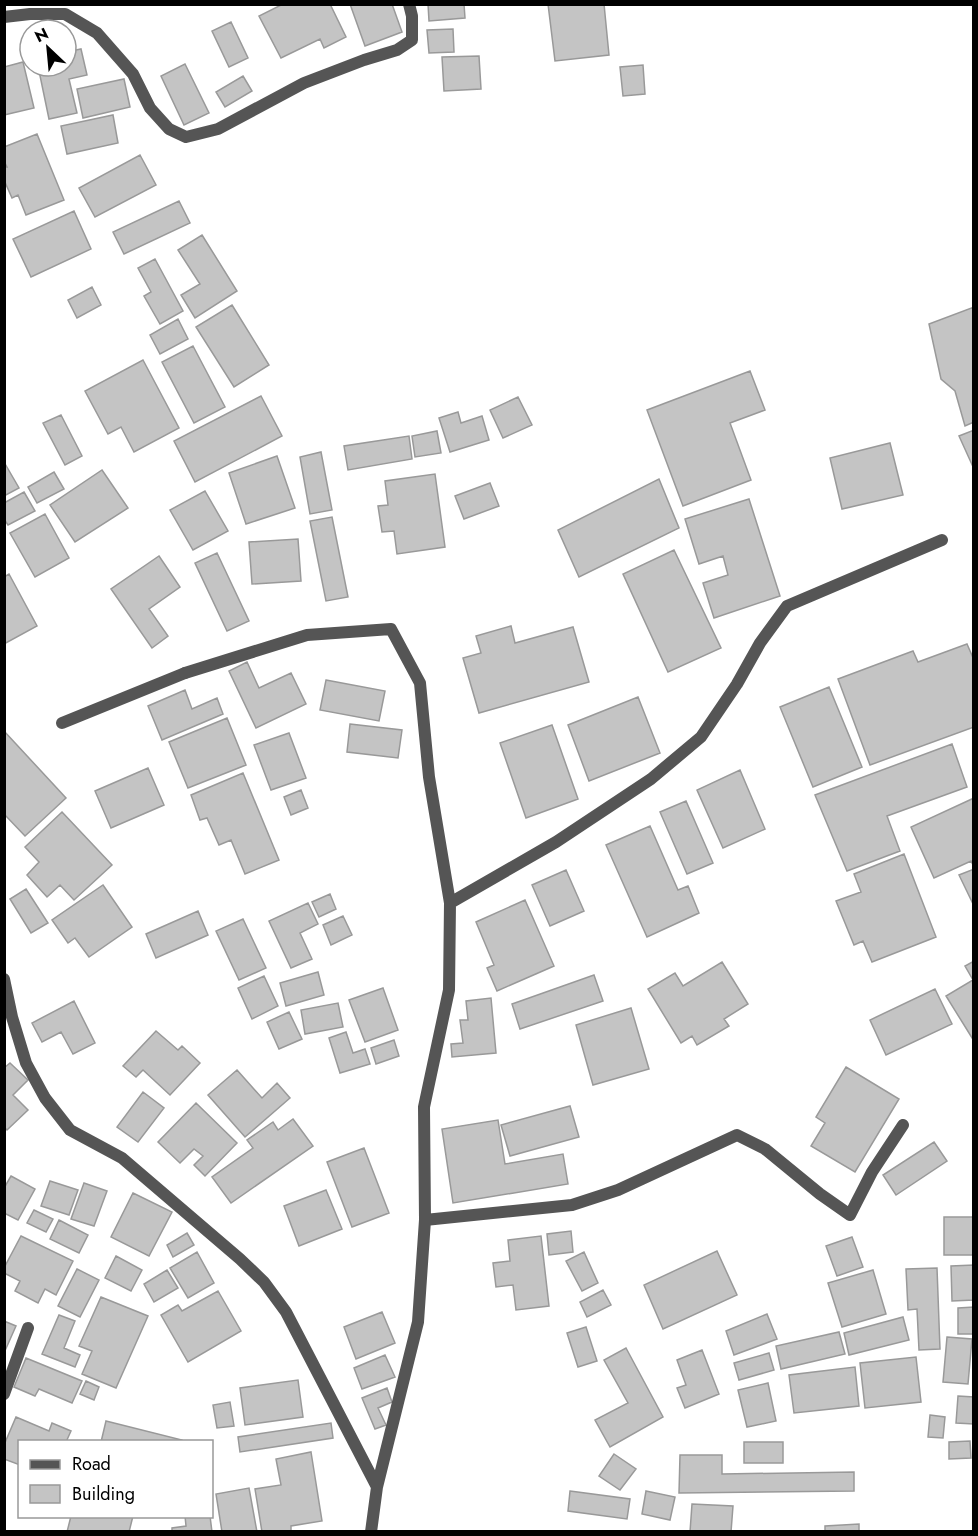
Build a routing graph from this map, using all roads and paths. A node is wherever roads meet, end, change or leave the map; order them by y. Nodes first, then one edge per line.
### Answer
1 (409, 4) edge
2 (4, 17) edge
3 (942, 540) dead end
4 (62, 723) dead end
5 (450, 903) junction
6 (4, 979) edge
7 (903, 1125) dead end
8 (425, 1220) junction
9 (28, 1328) dead end
10 (4, 1394) edge
11 (377, 1487) junction
12 (371, 1532) edge

1 - 2 street
3 - 5 street
4 - 5 street
5 - 8 street
6 - 11 street
7 - 8 street
8 - 11 street
9 - 10 street
11 - 12 street

